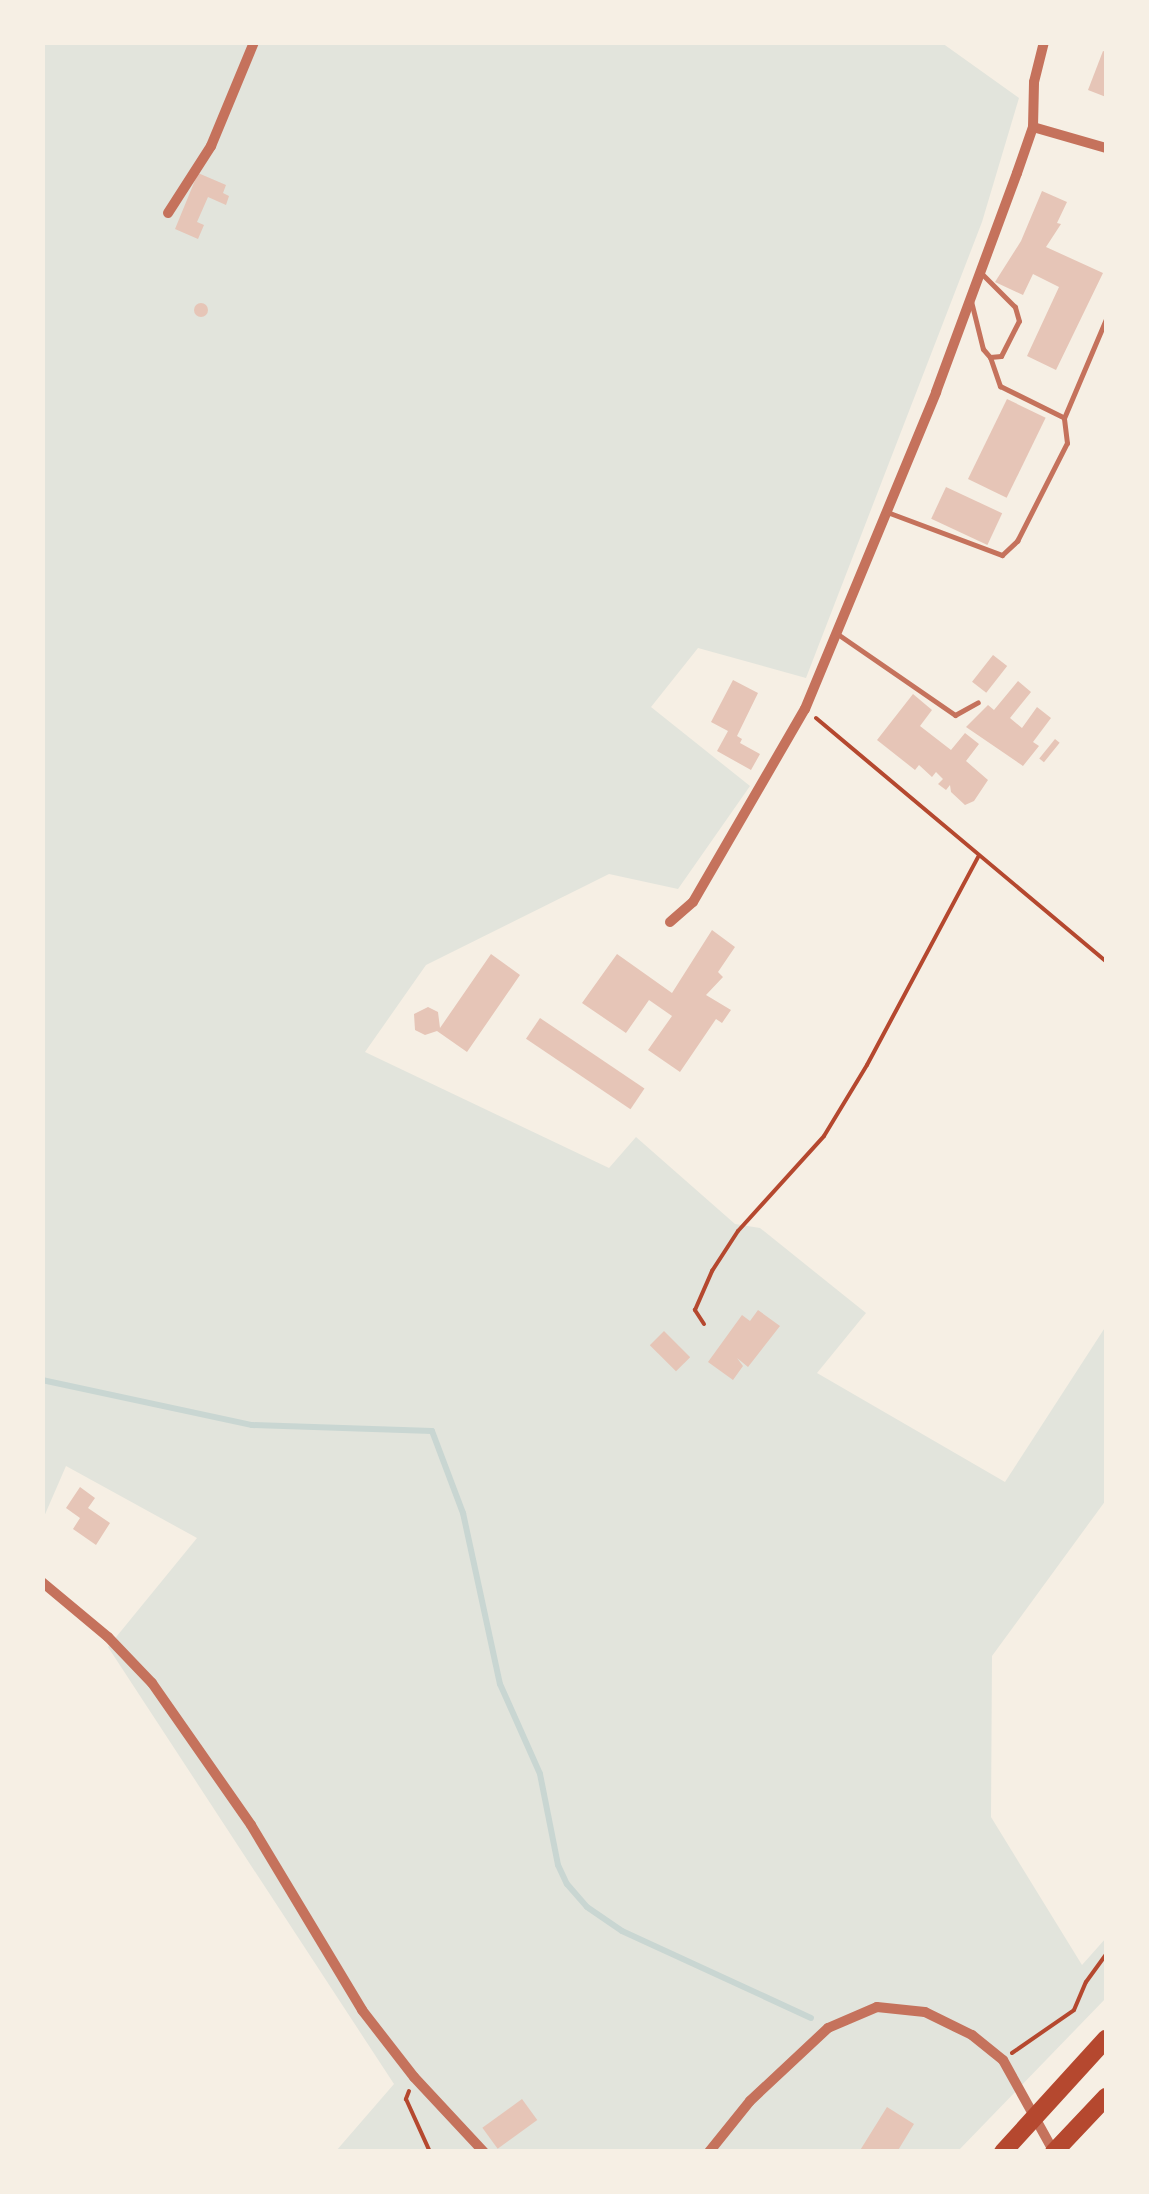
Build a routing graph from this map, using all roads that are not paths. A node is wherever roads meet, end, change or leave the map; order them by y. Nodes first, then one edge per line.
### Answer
1 (254, 42) edge
2 (1044, 42) edge
3 (1033, 126) junction
4 (1106, 148) edge
5 (168, 212) dead end
6 (980, 272) junction
7 (970, 298) junction
8 (1106, 318) edge
9 (990, 357) junction
10 (1064, 418) junction
11 (886, 512) junction
12 (836, 634) junction
13 (978, 702) dead end
14 (670, 922) dead end
15 (42, 1582) edge
16 (1106, 2039) edge
17 (1106, 2097) edge
18 (1009, 2145) edge
19 (484, 2152) edge
20 (709, 2152) edge
21 (1054, 2152) edge

1 - 5 street
2 - 3 street
3 - 4 street
3 - 6 street
6 - 7 street
6 - 9 lane
7 - 9 lane
7 - 11 street
8 - 10 lane
9 - 10 lane
10 - 11 lane
11 - 12 street
12 - 13 lane
12 - 14 street
15 - 19 street
16 - 18 highway
17 - 21 highway
20 - 21 street

